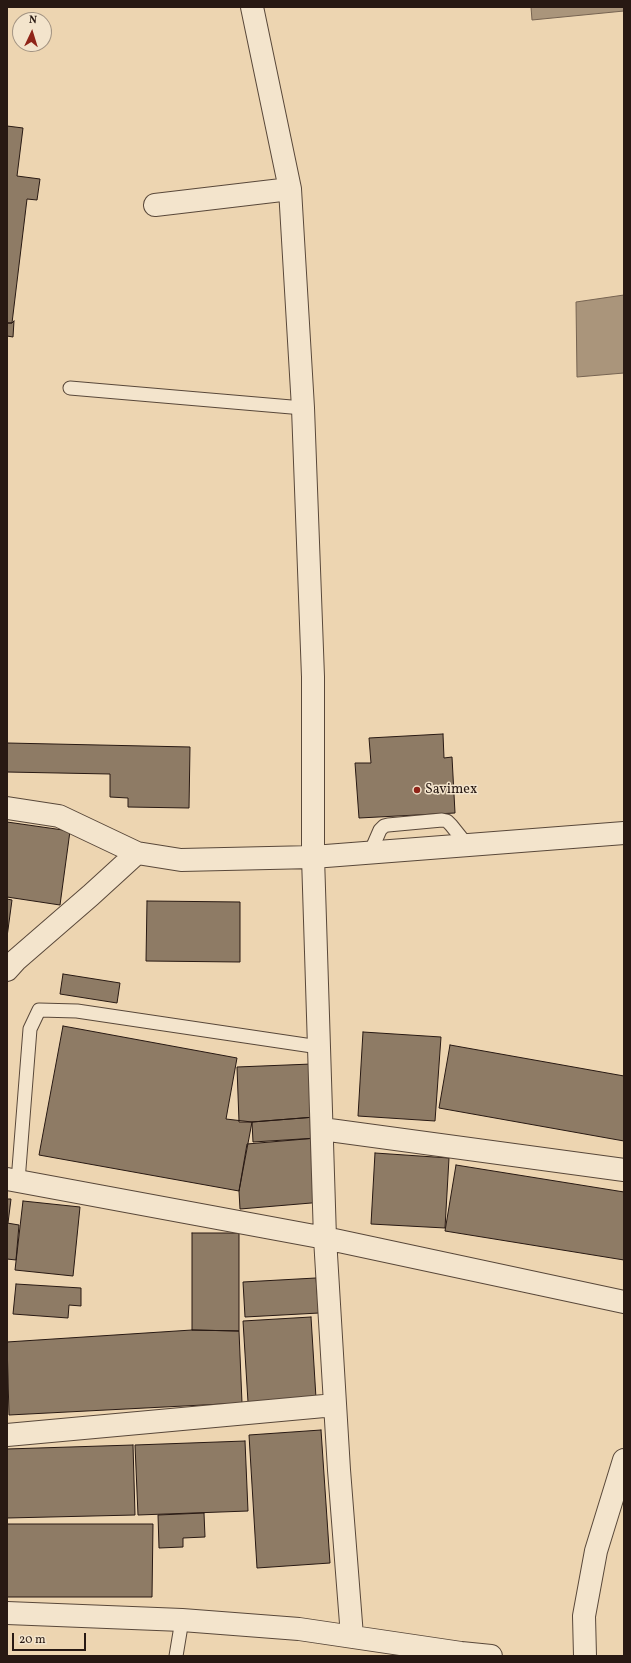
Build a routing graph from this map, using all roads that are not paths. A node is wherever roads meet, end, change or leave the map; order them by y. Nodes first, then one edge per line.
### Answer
1 (252, 7) edge
2 (290, 189) junction
3 (155, 205) dead end
4 (70, 388) dead end
5 (303, 408) junction
6 (7, 808) edge
7 (624, 833) edge
8 (138, 853) junction
9 (313, 857) junction
10 (7, 970) edge
11 (319, 1047) junction
12 (322, 1129) junction
13 (624, 1170) edge
14 (12, 1180) edge
15 (325, 1238) junction
16 (624, 1302) edge
17 (335, 1405) junction
18 (7, 1435) edge
19 (624, 1460) edge
20 (7, 1613) edge
21 (182, 1620) junction
22 (352, 1636) junction
23 (176, 1656) edge
24 (491, 1656) edge
25 (585, 1656) edge

1 - 2 street
2 - 3 street
2 - 5 street
4 - 5 lane
5 - 9 street
6 - 8 street
7 - 9 street
8 - 9 street
8 - 10 street
9 - 11 street
11 - 12 street
11 - 14 lane
12 - 13 street
12 - 15 street
14 - 15 street
15 - 16 street
15 - 17 street
17 - 18 street
17 - 22 street
19 - 25 street
20 - 21 street
21 - 22 street
21 - 23 lane
22 - 24 street

